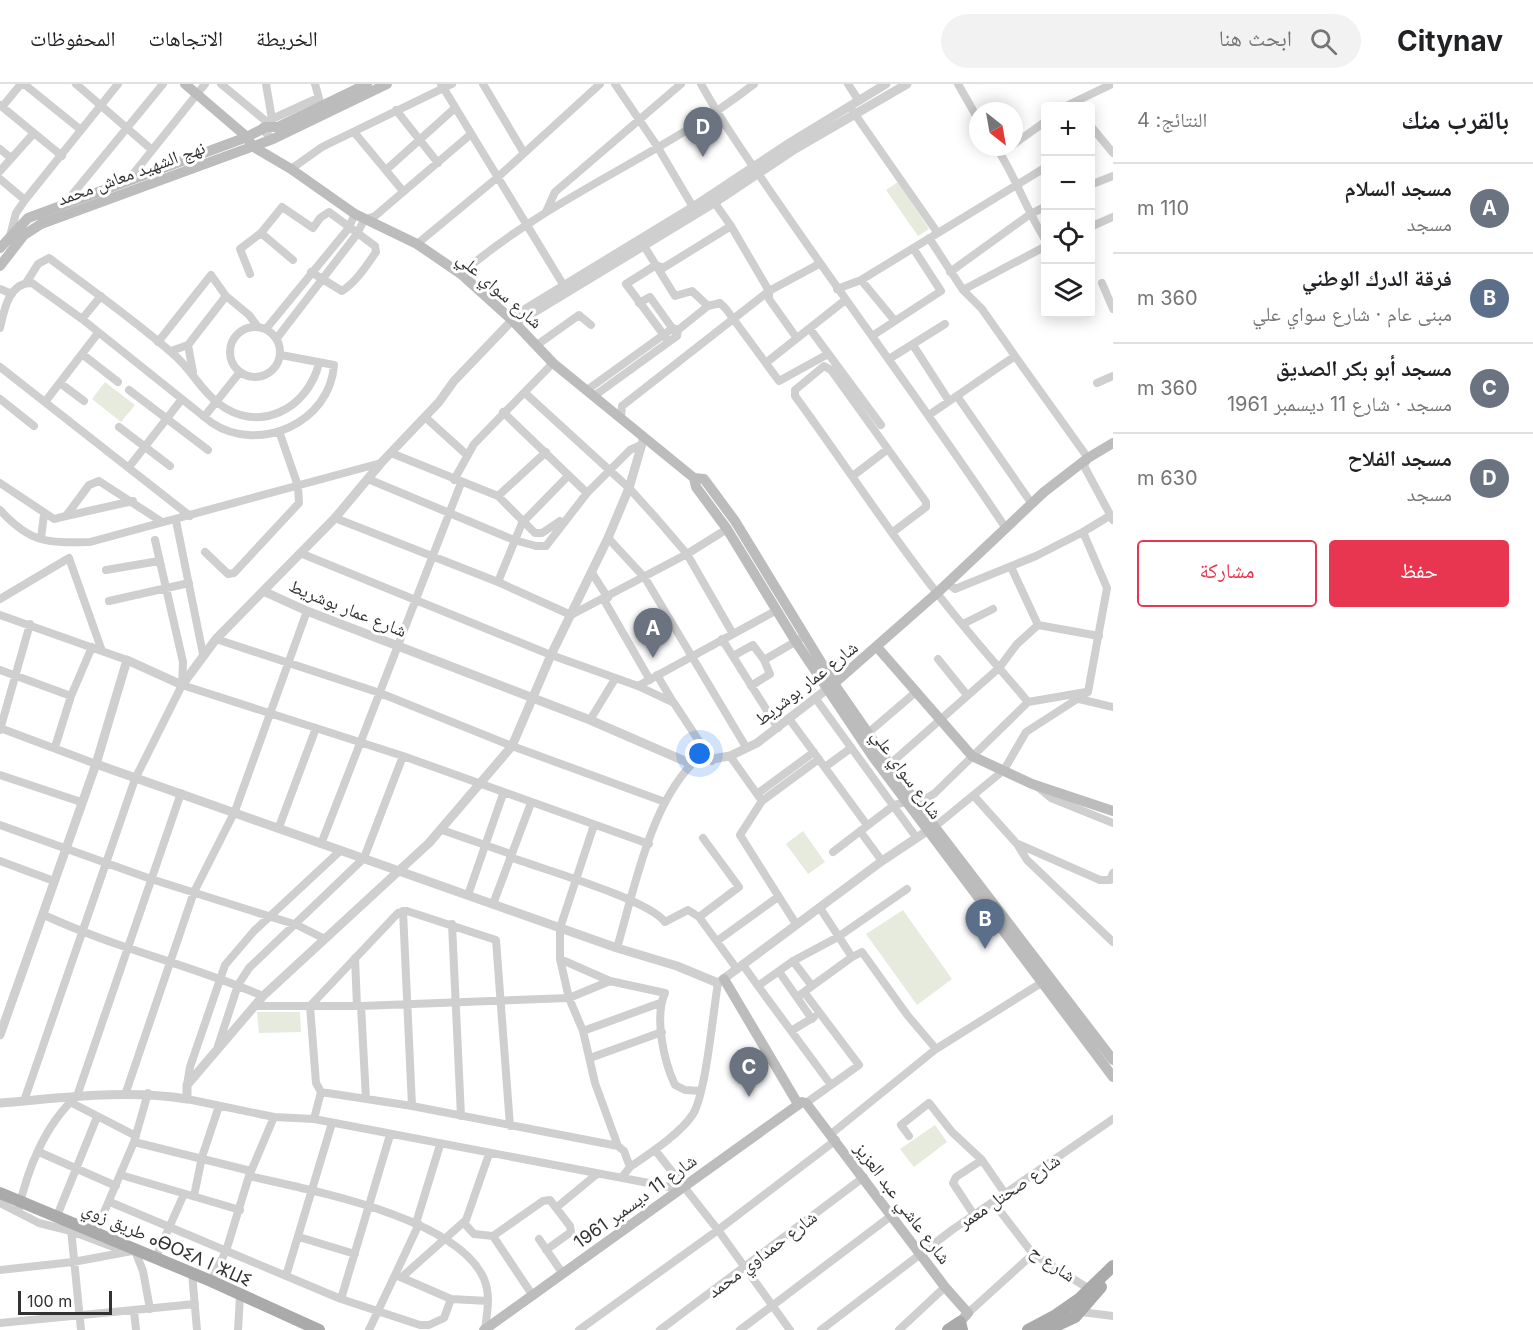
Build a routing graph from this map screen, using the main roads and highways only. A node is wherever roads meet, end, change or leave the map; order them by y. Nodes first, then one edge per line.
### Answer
1 (185, 84) edge
2 (367, 84) edge
3 (387, 84) edge
4 (249, 141) junction
5 (0, 248) edge
6 (0, 266) edge
7 (1113, 443) edge
8 (694, 478) junction
9 (800, 639) junction
10 (877, 647) junction
11 (831, 687) junction
12 (909, 801) junction
13 (1113, 811) edge
14 (1046, 980) junction
15 (721, 981) road end
16 (1113, 1060) edge
17 (1113, 1077) edge
18 (802, 1103) junction
19 (0, 1193) edge
20 (1113, 1266) edge
21 (1113, 1276) edge
22 (1092, 1291) junction
23 (963, 1322) edge
24 (319, 1330) edge
25 (485, 1330) edge
26 (948, 1330) edge
27 (1028, 1330) edge
28 (1047, 1330) edge

1 - 4 main road, شارع سواي علي
2 - 4 main road
3 - 4 main road
4 - 5 main road, نهج الشهيد معاش محمد
4 - 6 main road, نهج الشهيد معاش محمد
4 - 8 main road, شارع سواي علي
7 - 10 main road, شارع عمار بوشريط
8 - 9 main road, شارع سواي علي
8 - 9 main road, شارع سواي علي
9 - 11 main road, شارع سواي علي
10 - 11 main road, شارع عمار بوشريط
10 - 13 main road
11 - 12 main road, شارع سواي علي
11 - 12 main road, شارع سواي علي
12 - 14 main road, شارع سواي علي
14 - 16 main road, شارع سواي علي
14 - 17 main road, شارع سواي علي
15 - 18 main road, شارع عاشي عبد العزيز
18 - 23 main road, شارع عاشي عبد العزيز
18 - 25 main road, شارع 11 ديسمبر 1961
19 - 24 main road, طريق زوي ⴰⴱⵔⵉⴷ ⵏ ⵣⵡⵉ
20 - 22 main road
21 - 22 main road
22 - 27 main road
22 - 28 main road
23 - 26 main road

